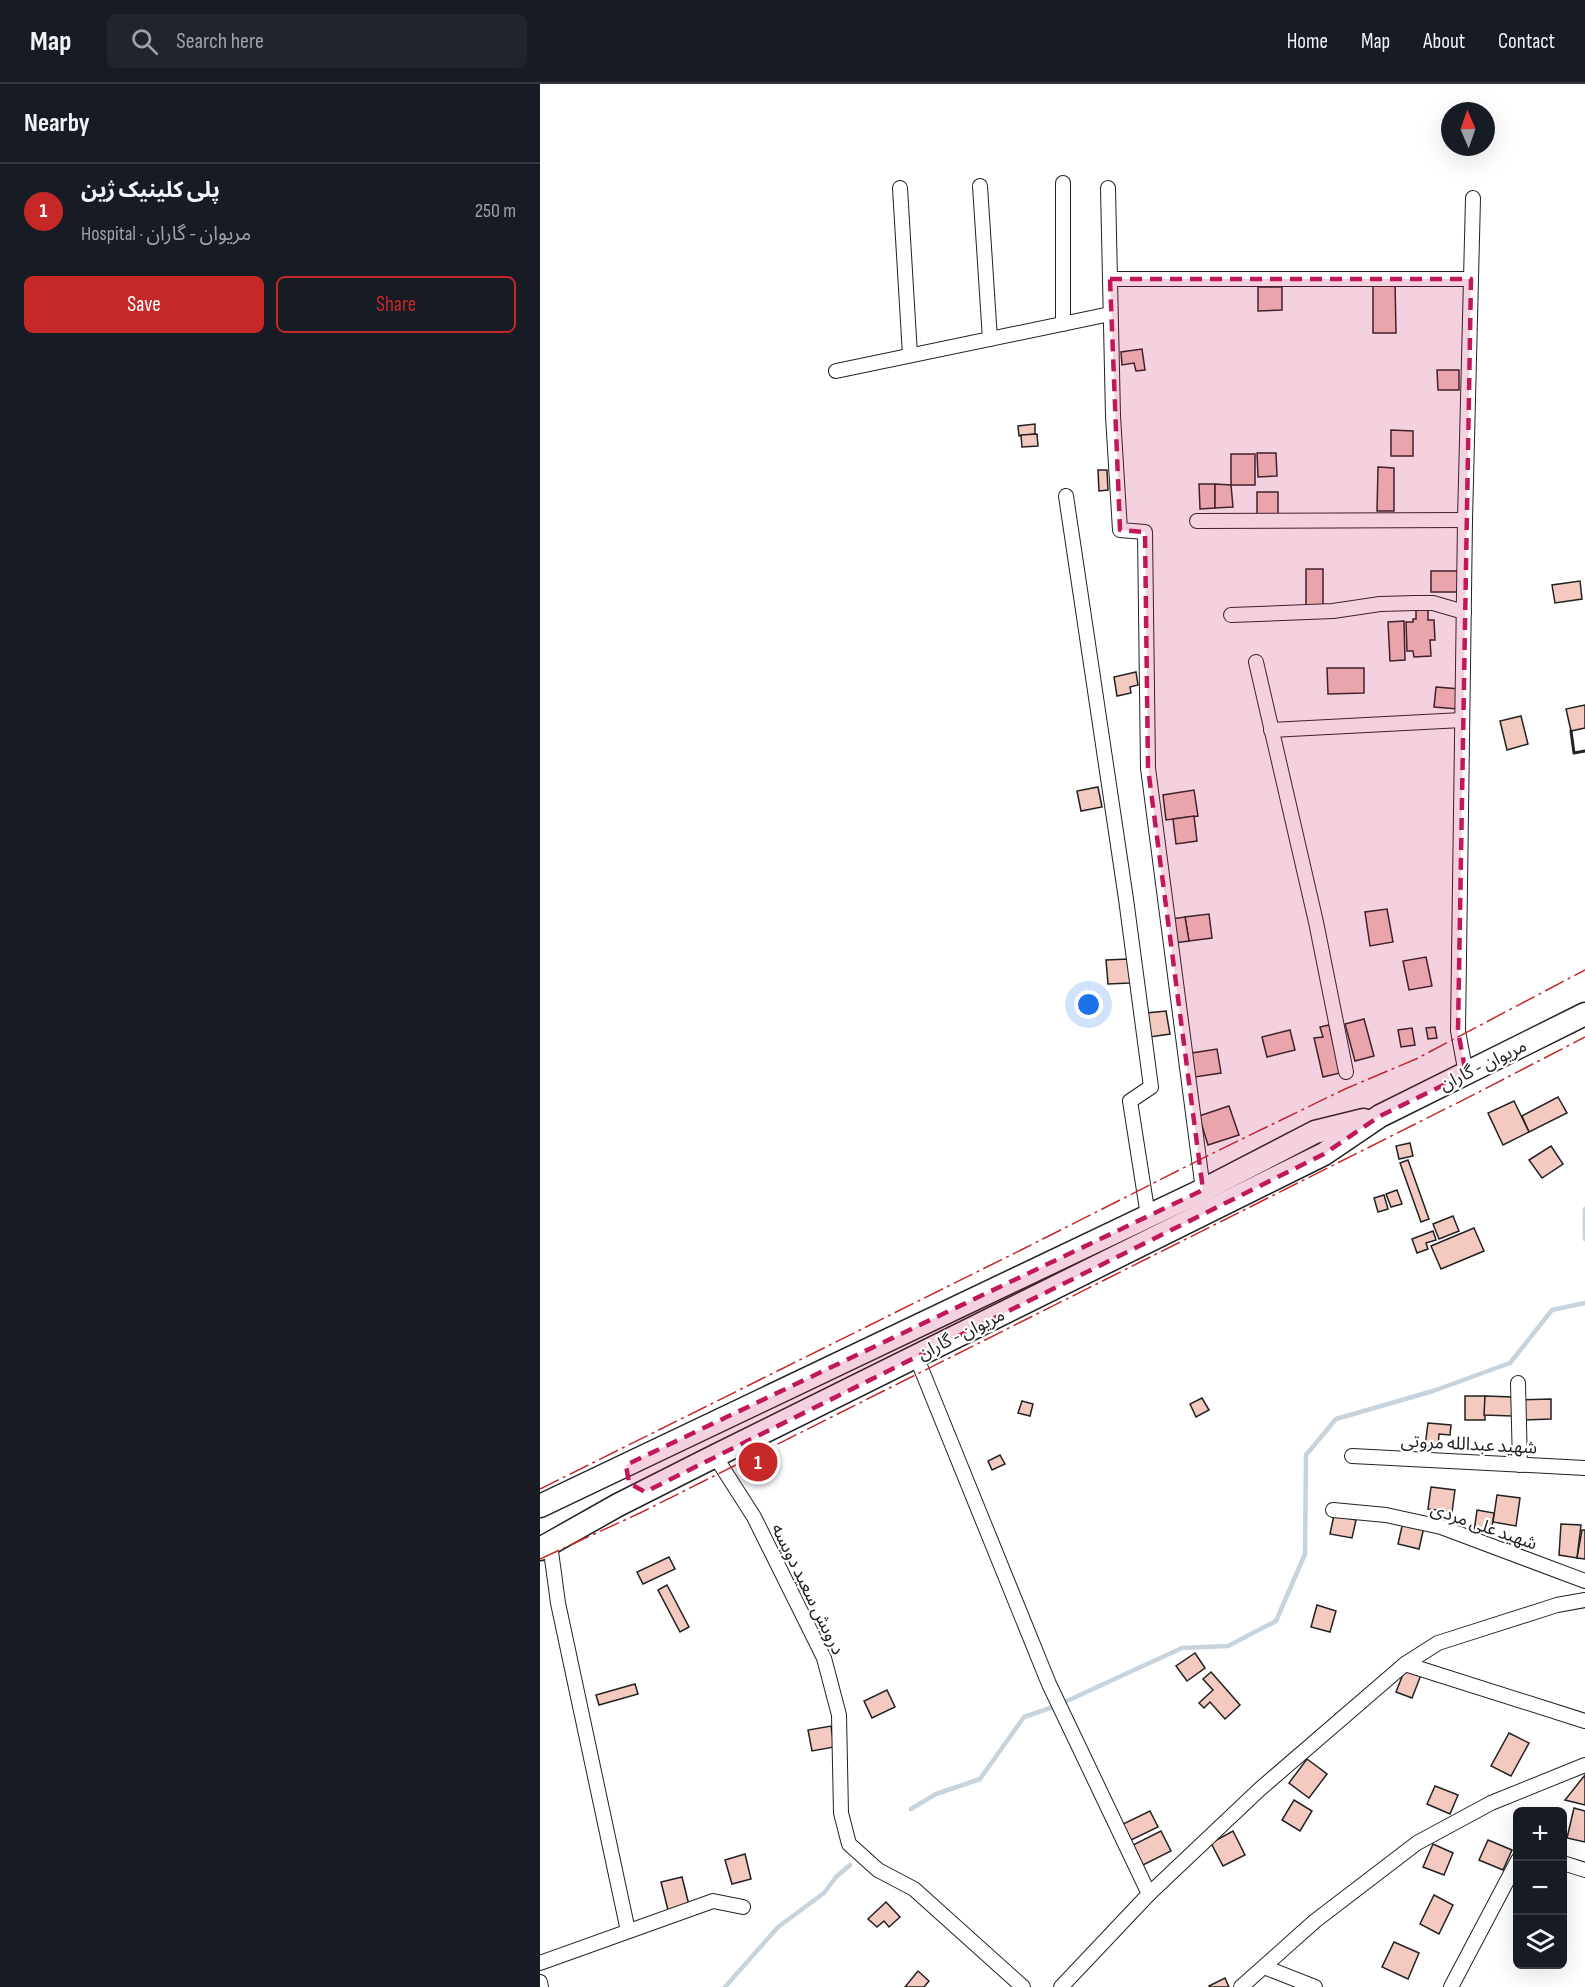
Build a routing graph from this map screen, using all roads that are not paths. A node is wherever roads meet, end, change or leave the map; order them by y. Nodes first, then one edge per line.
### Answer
1 (1063, 183) dead end
2 (980, 186) dead end
3 (900, 188) dead end
4 (1108, 188) dead end
5 (1473, 198) dead end
6 (1110, 279) junction
7 (1471, 279) junction
8 (1110, 314) junction
9 (1063, 324) junction
10 (990, 339) junction
11 (910, 356) junction
12 (836, 371) dead end
13 (1066, 496) dead end
14 (1465, 519) junction
15 (1197, 521) dead end
16 (1464, 612) junction
17 (1231, 615) dead end
18 (1256, 662) dead end
19 (1462, 720) junction
20 (1271, 730) junction
21 (1585, 1014) edge
22 (1346, 1072) dead end
23 (1466, 1074) junction
24 (1380, 1116) junction
25 (1203, 1190) junction
26 (1148, 1216) junction
27 (916, 1356) junction
28 (1518, 1383) dead end
29 (715, 1456) junction
30 (1352, 1456) dead end
31 (626, 1465) junction
32 (1520, 1465) junction
33 (1585, 1468) edge
34 (645, 1492) junction
35 (540, 1506) edge
36 (1332, 1510) dead end
37 (545, 1546) edge
38 (1585, 1581) edge
39 (1585, 1600) edge
40 (1405, 1664) junction
41 (1585, 1721) edge
42 (1585, 1765) edge
43 (1517, 1861) edge
44 (1567, 1864) edge
45 (1585, 1870) edge
46 (1149, 1894) junction
47 (743, 1907) dead end
48 (628, 1931) junction
49 (540, 1963) edge
50 (1264, 1967) junction
51 (540, 1982) edge
52 (541, 1987) edge
53 (1023, 1987) edge
54 (1061, 1987) edge
55 (1240, 1987) edge
56 (1315, 1987) edge
57 (1451, 1987) edge

1 - 9 street
2 - 10 street
3 - 11 street
4 - 6 street
5 - 7 street
6 - 7 street
6 - 8 street
7 - 14 street
8 - 9 street
8 - 25 street
9 - 10 street
10 - 11 street
11 - 12 street
13 - 26 street
14 - 15 street
14 - 16 street
16 - 17 street
16 - 19 street
18 - 20 street
19 - 20 street
19 - 23 street
20 - 22 street
21 - 23 main road, مریوان - گاران
23 - 24 main road, مریوان - گاران
24 - 25 main road, مریوان - گاران
24 - 27 main road, مریوان - گاران
25 - 26 main road, مریوان - گاران
26 - 31 main road, مریوان - گاران
27 - 29 main road, مریوان - گاران
27 - 46 street
28 - 32 street
29 - 34 main road, مریوان - گاران
29 - 53 street, درویش سعید دویسه
30 - 32 street, شهید عبدالله مروتی
31 - 34 main road
31 - 35 main road, مریوان - گاران
32 - 33 street, شهید عبدالله مروتی
34 - 37 main road, مریوان - گاران
36 - 38 street, شهید علی مردی
37 - 48 street
39 - 40 street
40 - 41 street
40 - 46 street
42 - 50 street
43 - 57 street
44 - 45 street
46 - 54 street
47 - 48 street
48 - 49 street
50 - 55 street
50 - 56 street
51 - 52 street

